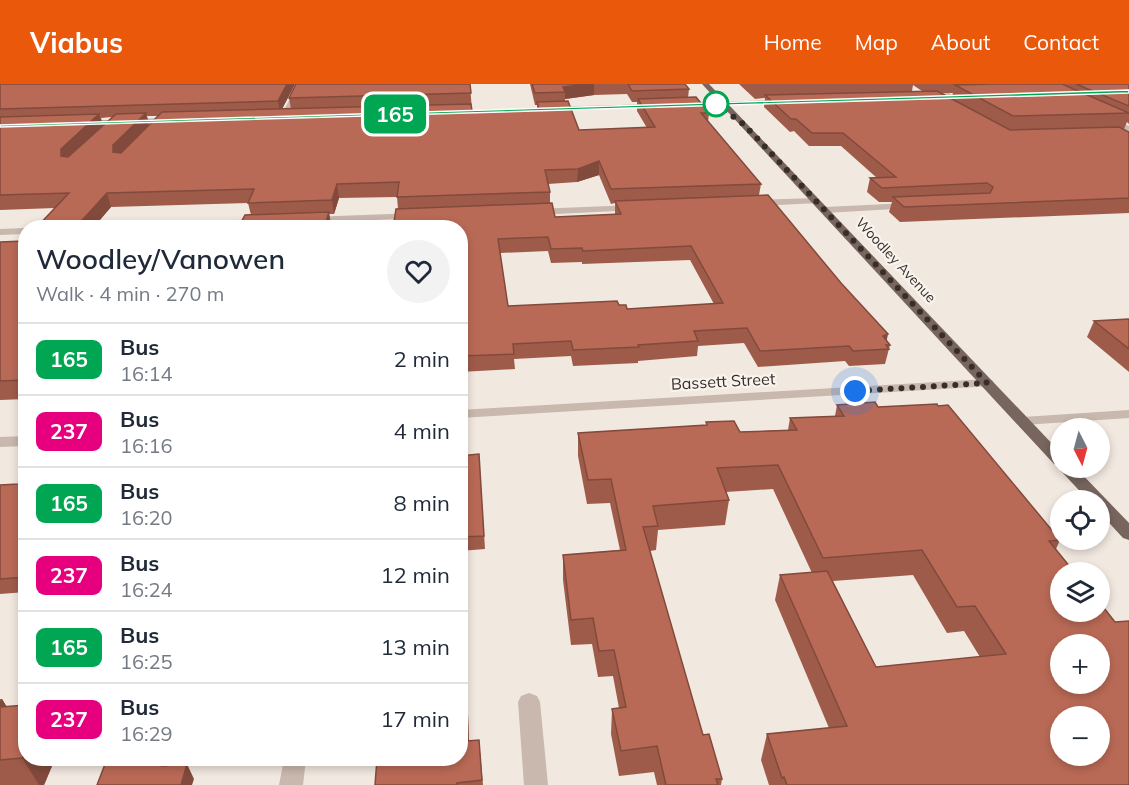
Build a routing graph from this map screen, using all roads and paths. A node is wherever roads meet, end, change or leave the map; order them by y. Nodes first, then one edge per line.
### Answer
1 (301, 84) edge
2 (705, 84) edge
3 (943, 86) edge
4 (958, 88) edge
5 (936, 98) edge
6 (791, 102) edge
7 (724, 104) junction
8 (664, 106) edge
9 (674, 106) edge
10 (540, 110) edge
11 (1095, 114) edge
12 (271, 117) edge
13 (282, 117) junction
14 (294, 117) edge
15 (183, 120) edge
16 (161, 121) junction
17 (116, 122) junction
18 (70, 123) edge
19 (154, 128) edge
20 (109, 129) edge
21 (1129, 129) edge
22 (1117, 135) edge
23 (1129, 135) edge
24 (816, 201) junction
25 (742, 204) edge
26 (924, 206) edge
27 (647, 207) edge
28 (825, 210) junction
29 (528, 212) edge
30 (422, 216) edge
31 (327, 220) edge
32 (18, 231) edge
33 (0, 232) edge
34 (987, 383) junction
35 (468, 414) edge
36 (1129, 414) edge
37 (1023, 421) junction
38 (18, 441) edge
39 (0, 442) edge
40 (1050, 450) edge
41 (1076, 478) edge
42 (1088, 490) edge
43 (1110, 514) edge
44 (1129, 534) edge
45 (529, 702) dead end
46 (295, 766) edge
47 (291, 785) edge
48 (536, 785) edge

1 - 13 street
2 - 7 main road, Woodley Avenue
3 - 4 street
3 - 5 street
6 - 7 main road
7 - 9 main road
7 - 24 main road, Woodley Avenue
8 - 10 main road
11 - 21 street
12 - 13 main road
13 - 14 main road
15 - 16 main road
16 - 17 main road
16 - 19 street
17 - 18 main road
17 - 20 street
22 - 23 street
24 - 25 street
24 - 28 main road, Woodley Avenue
26 - 28 street
27 - 29 street
28 - 34 main road, Woodley Avenue
30 - 31 street
32 - 33 street
34 - 35 street, Bassett Street
34 - 37 main road, Woodley Avenue
36 - 37 street
37 - 40 main road, Woodley Avenue
38 - 39 street
41 - 42 main road
43 - 44 main road
45 - 48 street
46 - 47 street

